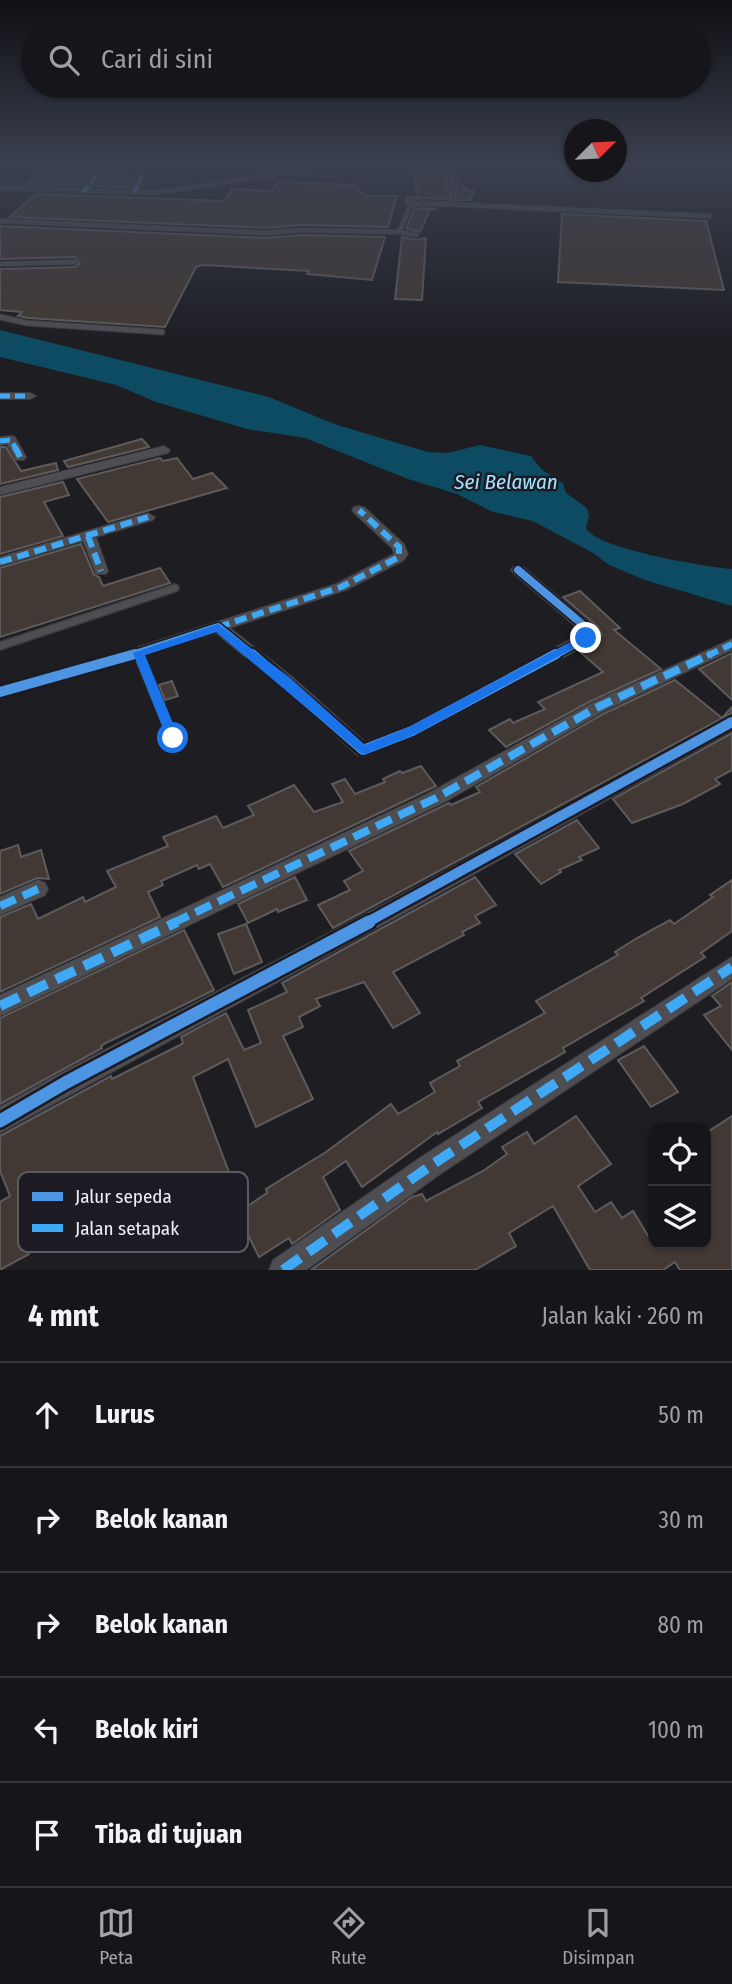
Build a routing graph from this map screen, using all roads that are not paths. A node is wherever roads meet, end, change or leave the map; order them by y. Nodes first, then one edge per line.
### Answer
1 (94, 225) edge
2 (402, 225) edge
3 (399, 232) junction
4 (416, 235) dead end
5 (75, 262) dead end
6 (0, 264) edge
7 (0, 317) edge
8 (162, 332) dead end
9 (0, 396) edge
10 (30, 396) dead end
11 (0, 441) edge
12 (164, 450) dead end
13 (20, 457) dead end
14 (0, 491) edge
15 (359, 510) dead end
16 (148, 517) dead end
17 (88, 536) junction
18 (0, 562) edge
19 (518, 570) dead end
20 (101, 571) dead end
21 (175, 588) dead end
22 (218, 627) junction
23 (732, 643) edge
24 (0, 646) edge
25 (138, 653) junction
26 (0, 692) edge
27 (732, 722) edge
28 (173, 738) dead end
29 (38, 889) dead end
30 (0, 906) edge
31 (732, 967) edge
32 (0, 1006) edge
33 (0, 1121) edge
34 (283, 1270) edge

1 - 3 lane
2 - 3 lane
3 - 4 lane
5 - 6 lane
7 - 8 lane
9 - 10 street
11 - 13 street
12 - 14 street
15 - 22 street
16 - 17 street
17 - 18 street
17 - 20 street
19 - 22 street
21 - 24 lane
22 - 25 street
23 - 32 street
25 - 26 street
25 - 28 lane
27 - 33 street
29 - 30 street
31 - 34 street

